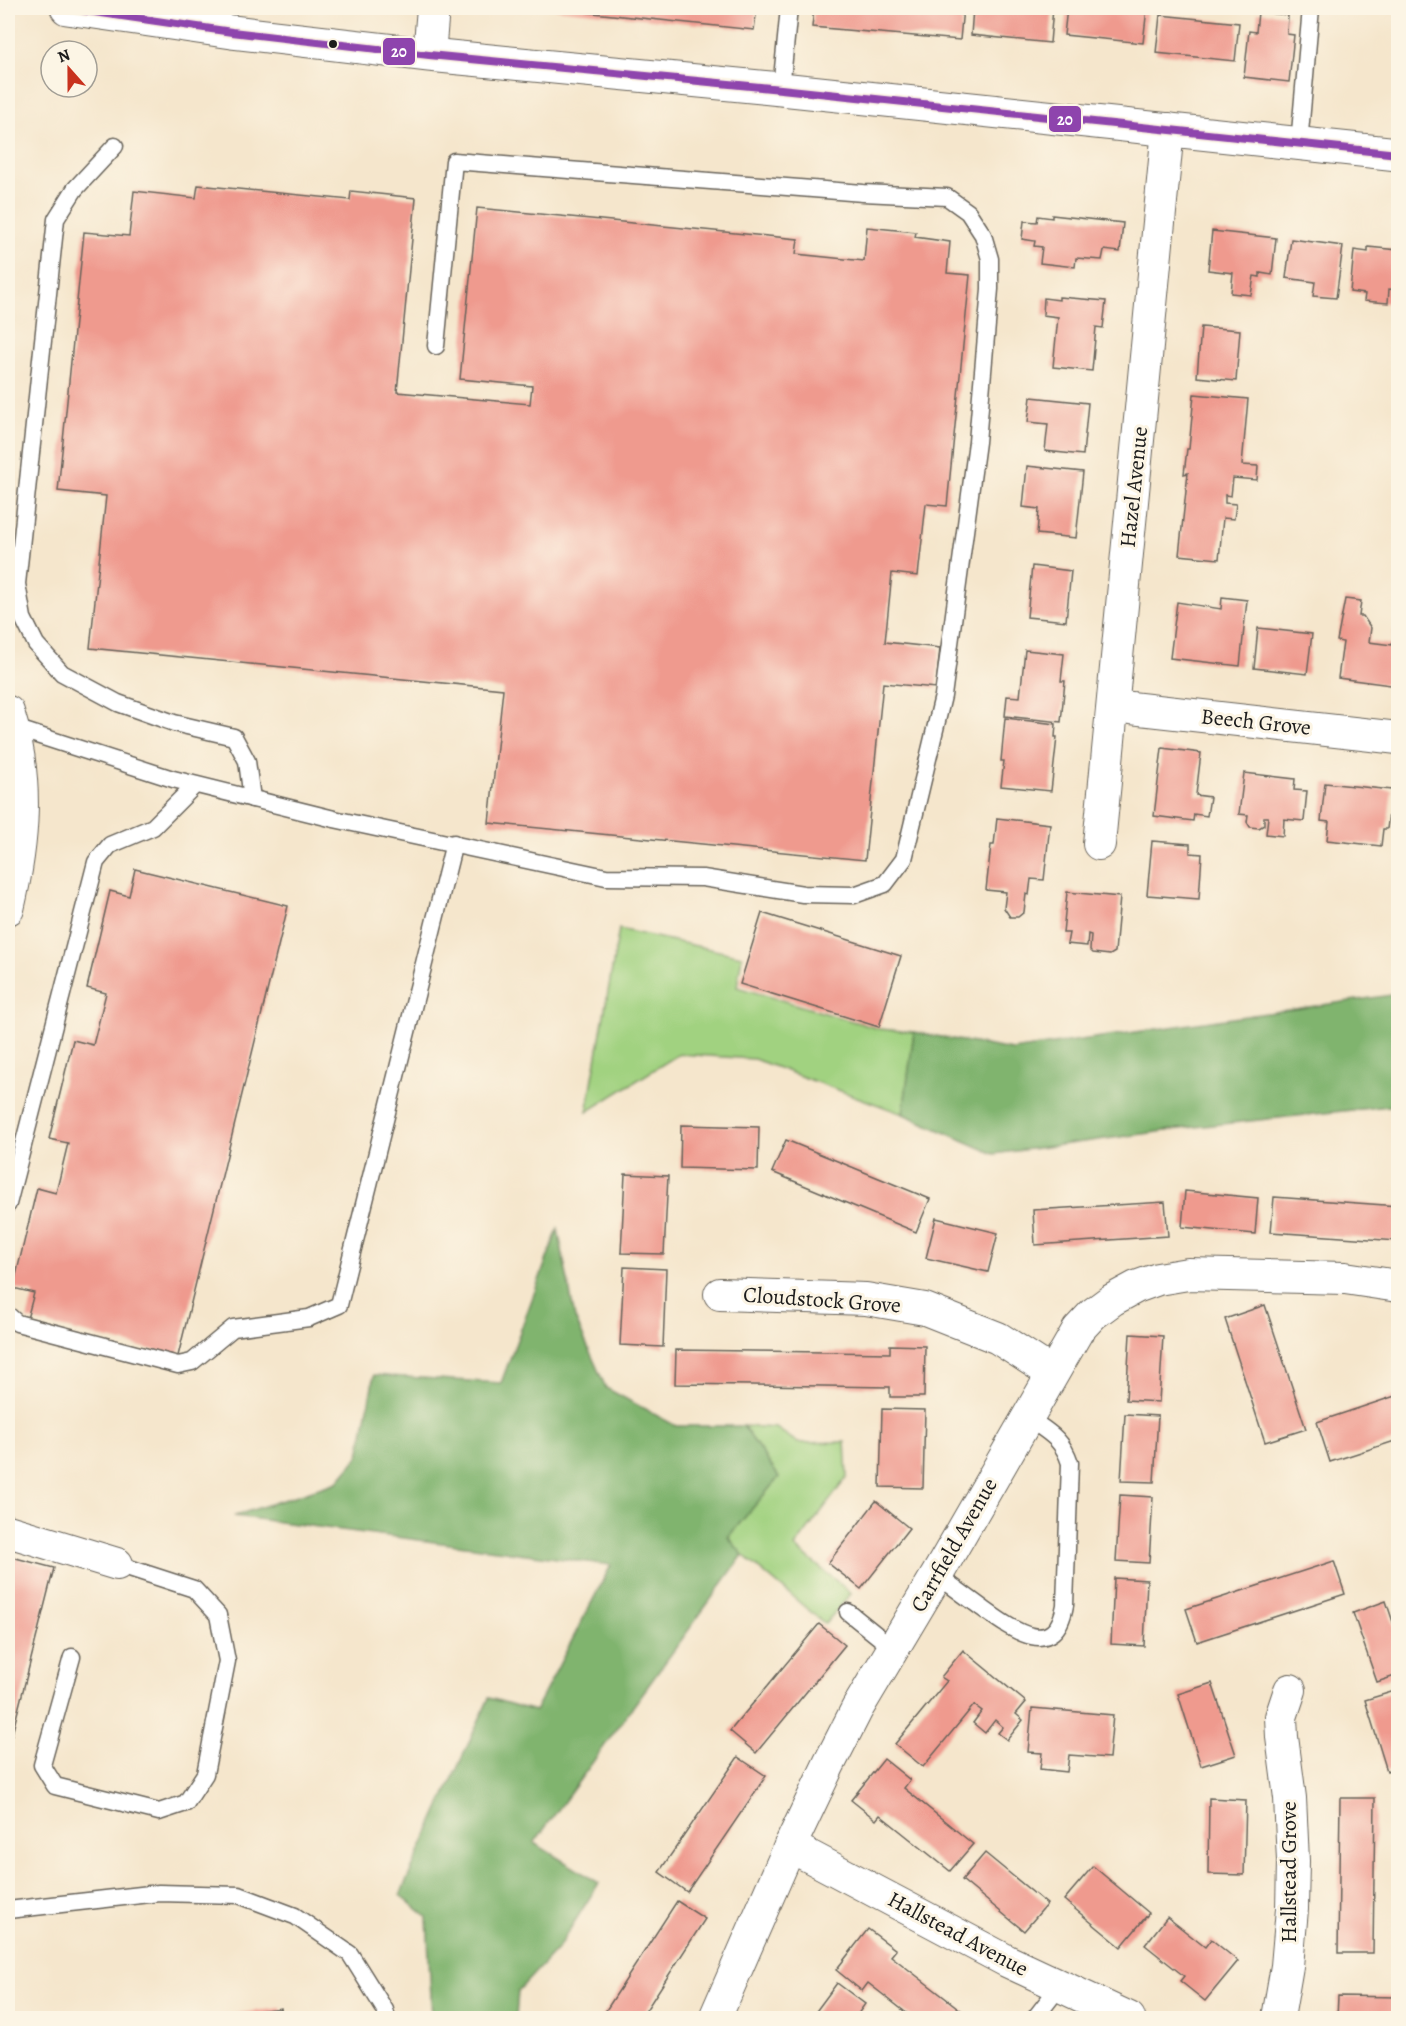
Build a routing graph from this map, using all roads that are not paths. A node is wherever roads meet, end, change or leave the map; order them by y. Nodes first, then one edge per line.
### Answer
1 (434, 8) edge
2 (789, 8) edge
3 (1311, 8) edge
4 (78, 9) edge
5 (429, 55) junction
6 (781, 89) junction
7 (1168, 129) junction
8 (1299, 144) junction
9 (115, 146) dead end
10 (1398, 154) edge
11 (436, 346) dead end
12 (1113, 706) junction
13 (10, 719) edge
14 (1398, 738) edge
15 (195, 785) junction
16 (252, 799) junction
17 (453, 843) junction
18 (1099, 844) dead end
19 (9, 898) edge
20 (8, 1204) edge
21 (1398, 1286) edge
22 (720, 1294) dead end
23 (8, 1315) edge
24 (1052, 1373) junction
25 (1028, 1418) junction
26 (8, 1532) edge
27 (117, 1564) joint
28 (937, 1575) junction
29 (848, 1612) dead end
30 (894, 1648) junction
31 (72, 1657) dead end
32 (1290, 1690) dead end
33 (790, 1846) junction
34 (8, 1910) edge
35 (1059, 1987) junction
36 (387, 2019) edge
37 (715, 2019) edge
38 (1035, 2019) edge
39 (1129, 2019) edge
40 (1278, 2019) edge

1 - 5 street
2 - 6 lane
3 - 8 lane
4 - 5 main road
5 - 6 main road
6 - 7 main road
7 - 8 main road
7 - 12 street, Hazel Avenue
8 - 10 main road
9 - 16 lane
11 - 17 lane
12 - 14 street, Beech Grove
12 - 18 street, Hazel Avenue
13 - 15 lane
13 - 19 street
15 - 16 lane
15 - 20 lane
16 - 17 lane
17 - 23 lane
21 - 24 street, Carrfield Avenue
22 - 24 street, Cloudstock Grove
24 - 25 street, Carrfield Avenue
25 - 28 street, Carrfield Avenue
25 - 28 lane
26 - 27 street
27 - 31 lane
28 - 30 street, Carrfield Avenue
29 - 30 lane
30 - 33 street, Carrfield Avenue
32 - 40 street, Hallstead Grove
33 - 35 street, Hallstead Avenue
33 - 37 street, Carrfield Avenue
34 - 36 lane
35 - 38 lane
35 - 39 street, Hallstead Avenue

